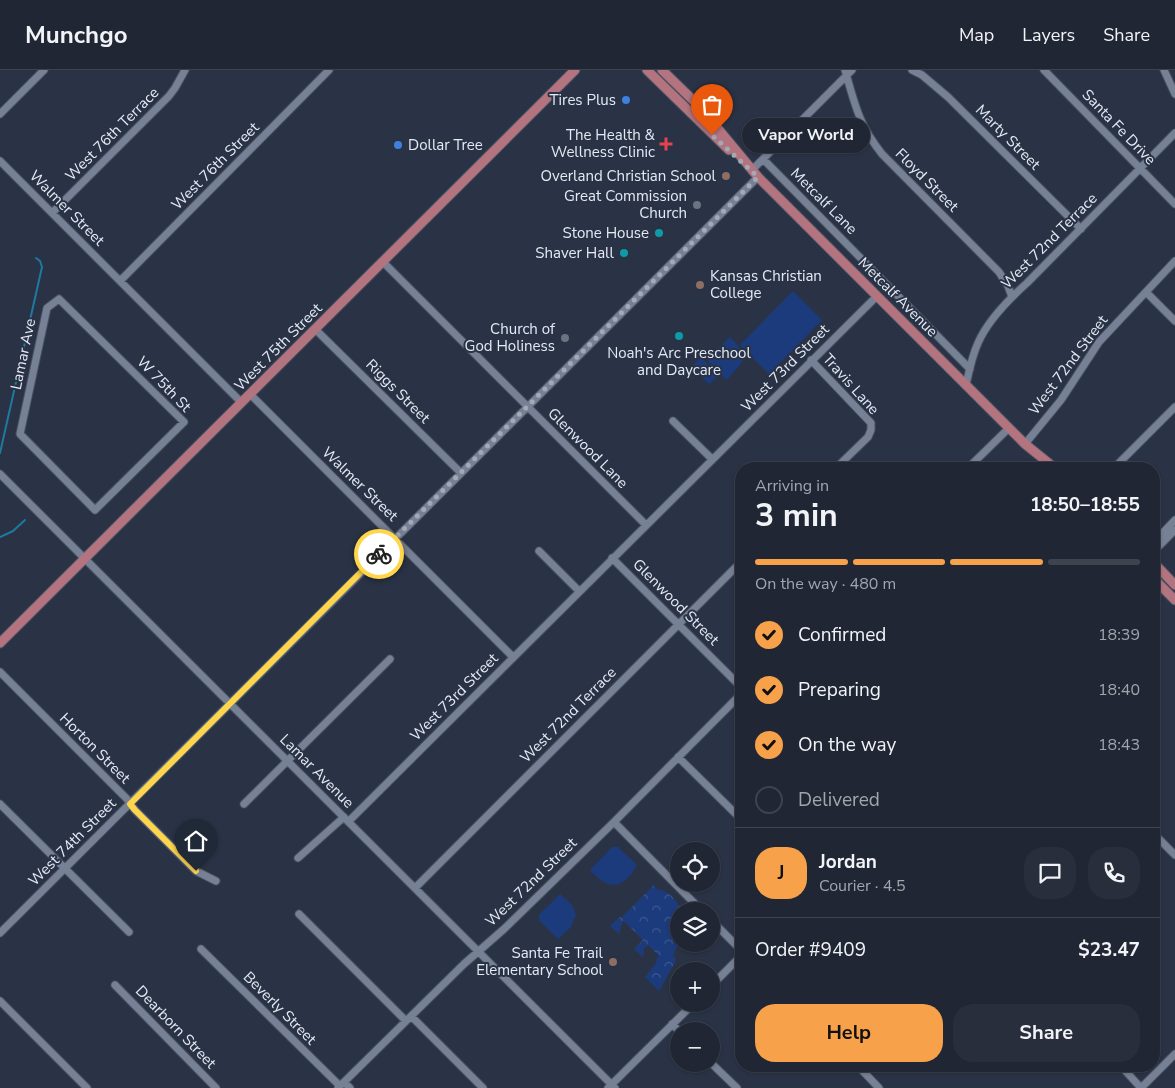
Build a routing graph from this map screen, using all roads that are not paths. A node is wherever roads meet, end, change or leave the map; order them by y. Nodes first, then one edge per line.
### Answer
1 (44, 70) edge
2 (185, 70) edge
3 (329, 70) edge
4 (575, 70) edge
5 (647, 70) edge
6 (662, 70) edge
7 (912, 70) edge
8 (1044, 70) edge
9 (1164, 70) edge
10 (848, 72) edge
11 (1175, 94) edge
12 (0, 114) edge
13 (1175, 133) edge
14 (763, 159) junction
15 (0, 160) edge
16 (1141, 168) junction
17 (752, 170) junction
18 (758, 177) junction
19 (1175, 204) edge
20 (52, 213) junction
21 (1081, 229) junction
22 (1175, 261) edge
23 (382, 262) junction
24 (120, 281) junction
25 (1146, 292) junction
26 (877, 296) junction
27 (1012, 297) junction
28 (59, 299) joint
29 (1175, 321) edge
30 (316, 329) junction
31 (811, 360) junction
32 (970, 369) junction
33 (966, 385) junction
34 (250, 394) junction
35 (241, 402) junction
36 (528, 407) junction
37 (1175, 407) edge
38 (673, 422) dead end
39 (1009, 428) junction
40 (1025, 444) junction
41 (712, 460) junction
42 (842, 462) edge
43 (974, 462) edge
44 (1040, 462) edge
45 (1047, 462) edge
46 (1120, 462) edge
47 (461, 473) junction
48 (0, 474) edge
49 (95, 510) joint
50 (1175, 520) edge
51 (646, 525) junction
52 (1175, 530) edge
53 (1160, 536) edge
54 (395, 538) junction
55 (1160, 545) edge
56 (539, 551) dead end
57 (84, 558) junction
58 (612, 558) junction
59 (735, 568) edge
60 (1160, 569) edge
61 (1160, 585) edge
62 (1175, 585) edge
63 (579, 592) junction
64 (1175, 600) edge
65 (678, 624) junction
66 (0, 643) edge
67 (513, 657) junction
68 (390, 659) dead end
69 (0, 672) edge
70 (735, 681) edge
71 (735, 700) edge
72 (230, 704) junction
73 (678, 757) junction
74 (287, 761) junction
75 (0, 804) edge
76 (130, 804) junction
77 (244, 804) dead end
78 (735, 813) edge
79 (346, 819) junction
80 (614, 822) junction
81 (1160, 840) edge
82 (1175, 855) edge
83 (298, 858) dead end
84 (66, 869) junction
85 (216, 881) dead end
86 (415, 888) junction
87 (693, 902) edge
88 (299, 914) dead end
89 (720, 929) edge
90 (129, 932) dead end
91 (0, 933) edge
92 (735, 944) edge
93 (201, 949) dead end
94 (478, 951) junction
95 (735, 962) edge
96 (720, 977) edge
97 (115, 985) dead end
98 (0, 1002) edge
99 (685, 1012) edge
100 (408, 1018) junction
101 (674, 1022) edge
102 (670, 1026) edge
103 (1175, 1054) edge
104 (1160, 1069) edge
105 (720, 1072) edge
106 (864, 1072) edge
107 (1126, 1072) edge
108 (1157, 1072) edge
109 (341, 1085) edge
110 (84, 1087) edge
111 (611, 1087) edge
112 (216, 1088) edge
113 (350, 1088) edge
114 (483, 1088) edge
115 (737, 1088) edge
116 (879, 1088) edge
117 (1141, 1088) edge

1 - 12 street
2 - 20 street, West 76th Terrace
3 - 24 street, West 76th Street
4 - 23 main road, West 75th Street
5 - 17 main road, Metcalf Avenue
6 - 17 main road, Metcalf Avenue
7 - 21 street, Marty Street
8 - 16 street, Santa Fe Drive
9 - 11 street
10 - 14 street
10 - 27 street, Floyd Street
13 - 16 street, West 72nd Terrace
14 - 17 street
14 - 32 street, Metcalf Lane
15 - 20 street, Walmer Street
16 - 19 street, Santa Fe Drive
16 - 21 street, West 72nd Terrace
17 - 18 main road, Metcalf Avenue
18 - 26 main road, Metcalf Avenue
18 - 36 street, West 74th Street
20 - 24 street, Walmer Street
21 - 27 street, West 72nd Terrace
22 - 25 street, West 72nd Street
23 - 30 main road, West 75th Street
23 - 36 street, Glenwood Lane
24 - 35 street, Walmer Street
25 - 29 street
25 - 40 street, West 72nd Street
26 - 31 street, West 73rd Street
26 - 33 main road, Metcalf Avenue
27 - 32 street, West 72nd Terrace
28 - 49 street, Lamar Ave
28 - 49 street, W 75th St
30 - 34 main road, West 75th Street
30 - 47 street, Riggs Street
31 - 41 street, West 73rd Street
31 - 42 street, Travis Lane
32 - 33 street, West 72nd Terrace
33 - 39 main road, Metcalf Avenue
34 - 35 main road, West 75th Street
34 - 54 street, Walmer Street
35 - 57 main road, West 75th Street
36 - 47 street, West 74th Street
36 - 51 street, Glenwood Lane
37 - 46 street
38 - 41 street
39 - 40 main road, Metcalf Avenue
39 - 43 street
40 - 44 main road, Metcalf Avenue
40 - 45 main road, Metcalf Avenue
41 - 51 street, West 73rd Street
47 - 54 street, West 74th Street
48 - 57 street, Lamar Avenue
50 - 53 street
51 - 58 street, West 73rd Street
52 - 55 street
54 - 67 street, Walmer Street
54 - 72 street, West 74th Street
56 - 63 street
57 - 66 main road, West 75th Street
57 - 72 street, Lamar Avenue
58 - 63 street, West 73rd Street
58 - 65 street, Glenwood Street
59 - 65 street, West 72nd Terrace
60 - 62 main road
61 - 64 main road
63 - 67 street, West 73rd Street
65 - 70 street, Glenwood Street
65 - 86 street, West 72nd Terrace
67 - 79 street, West 73rd Street
68 - 74 street
69 - 76 street, Horton Street
71 - 73 street, West 72nd Street
72 - 74 street, Lamar Avenue
72 - 76 street, West 74th Street
73 - 78 street
73 - 80 street, West 72nd Street
74 - 77 street
74 - 79 street, Lamar Avenue
75 - 84 street
76 - 84 street, West 74th Street
76 - 85 street, Horton Street
79 - 83 street, West 73rd Street
79 - 86 street, Lamar Avenue
80 - 87 street
80 - 94 street, West 72nd Street
81 - 82 street
84 - 90 street
84 - 91 street, West 74th Street
86 - 94 street, Lamar Avenue
88 - 100 street
89 - 92 street
93 - 109 street, Beverly Street
94 - 100 street, West 72nd Street
94 - 111 street, Lamar Avenue
95 - 96 street
97 - 112 street, Dearborn Street
98 - 110 street
99 - 101 street
100 - 109 street, West 72nd Street
100 - 114 street
102 - 111 street
103 - 104 street
105 - 115 street
106 - 116 street
107 - 117 street
108 - 117 street
109 - 113 street, Beverly Street

